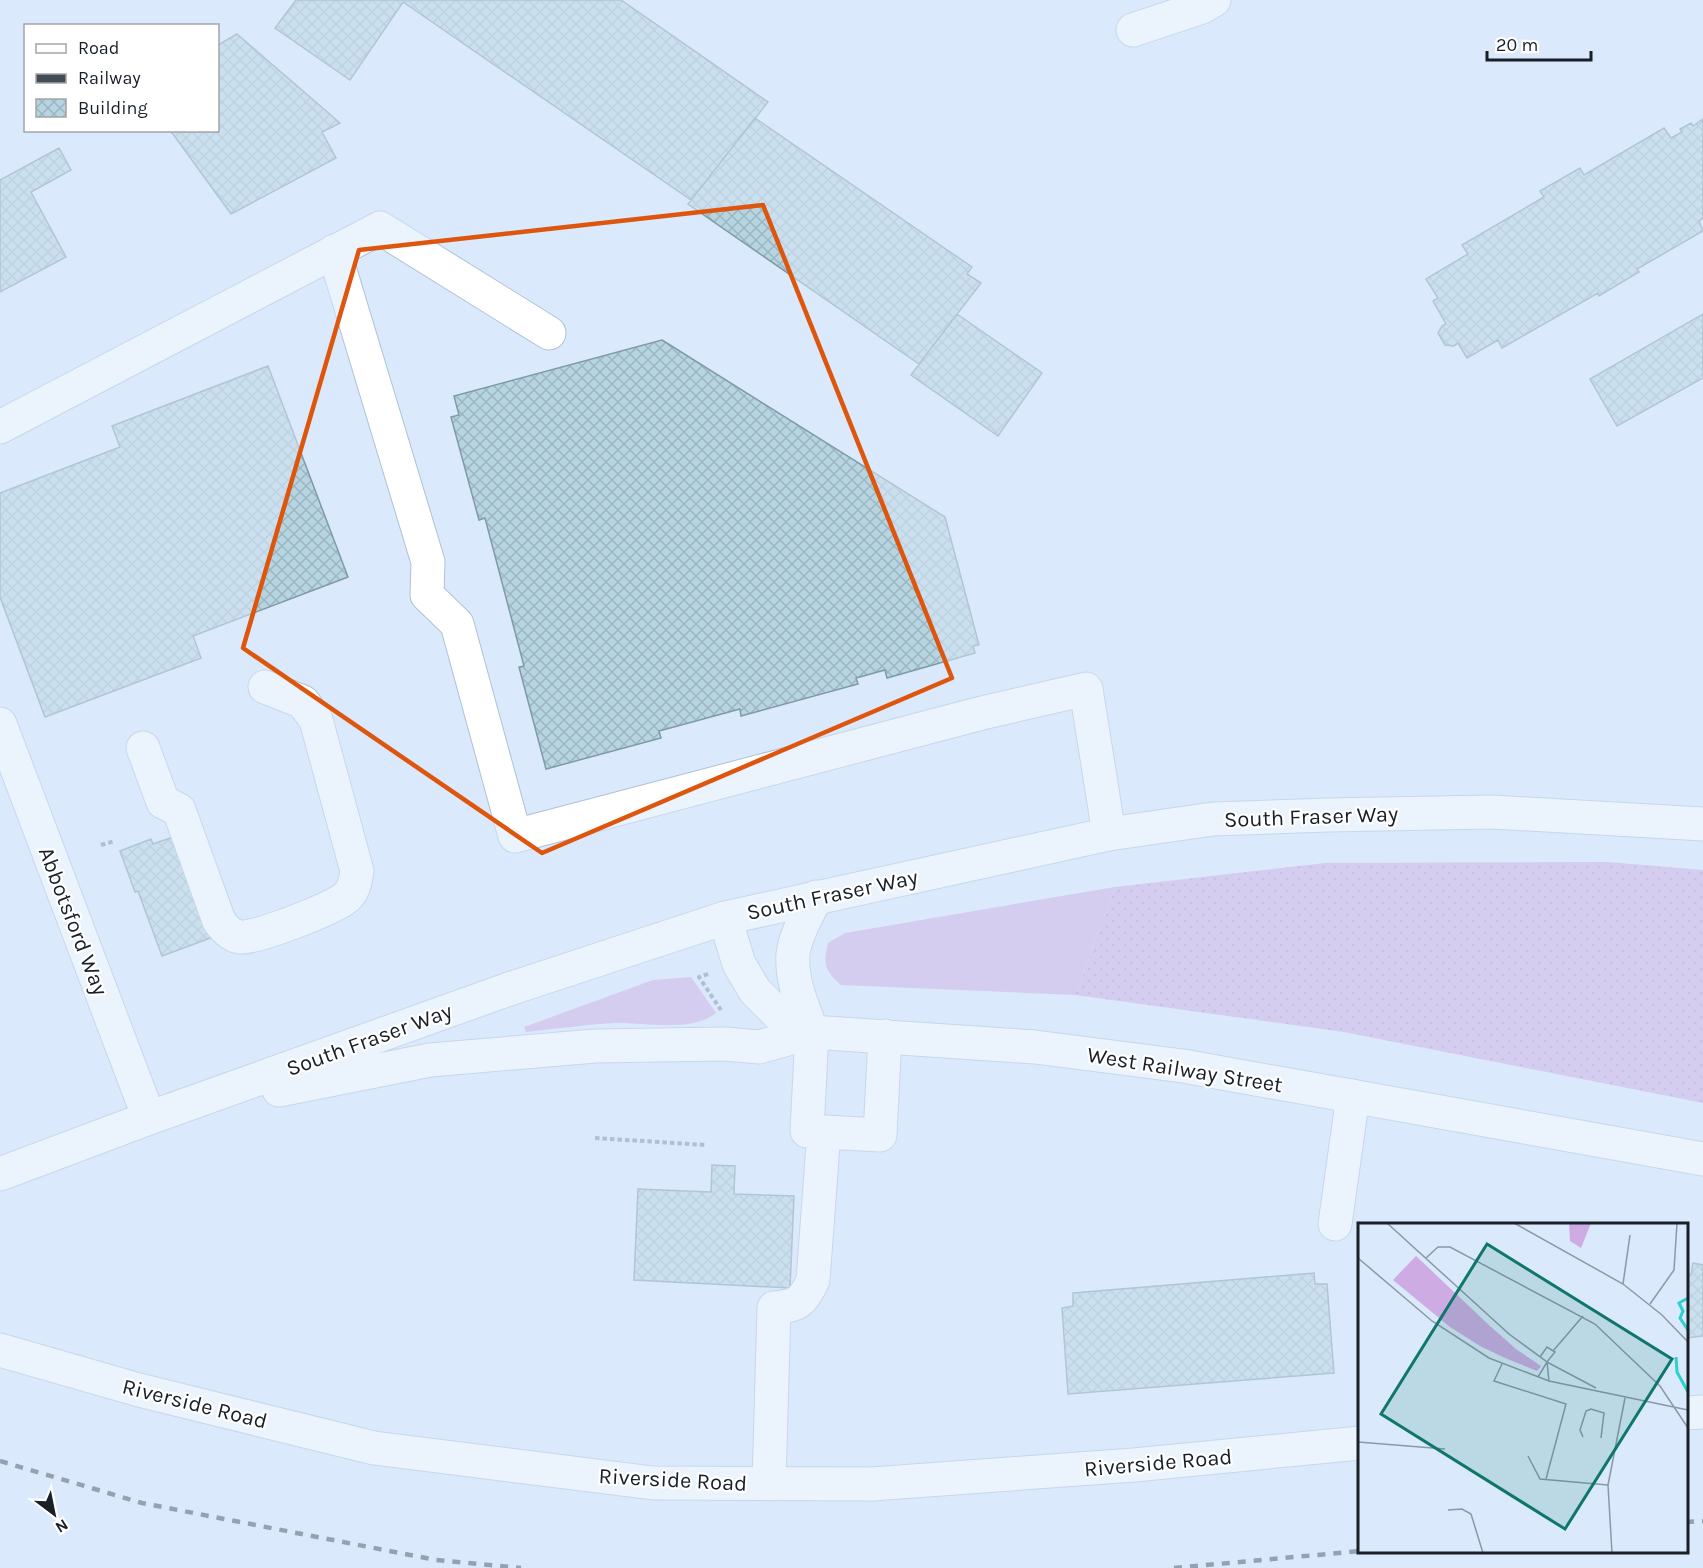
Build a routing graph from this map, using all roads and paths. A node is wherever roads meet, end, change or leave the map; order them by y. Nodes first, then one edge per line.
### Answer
1 (1214, 0) edge
2 (1133, 30) dead end
3 (334, 251) junction
4 (549, 333) dead end
5 (0, 427) edge
6 (266, 687) dead end
7 (0, 724) edge
8 (143, 748) dead end
9 (1703, 824) edge
10 (1109, 834) junction
11 (115, 841) dead end
12 (101, 845) dead end
13 (816, 897) junction
14 (725, 918) junction
15 (812, 1032) junction
16 (885, 1036) junction
17 (1353, 1096) junction
18 (148, 1118) junction
19 (815, 1131) junction
20 (595, 1138) dead end
21 (706, 1145) dead end
22 (1703, 1159) edge
23 (0, 1174) edge
24 (1335, 1224) dead end
25 (0, 1350) edge
26 (1703, 1412) edge
27 (1688, 1413) edge
28 (1358, 1443) edge
29 (769, 1484) junction

1 - 2 street
3 - 4 street
3 - 5 street
3 - 10 street
6 - 8 street
7 - 18 street, Abbotsford Way
9 - 10 street, South Fraser Way
10 - 13 street, South Fraser Way
11 - 12 path
13 - 14 street, South Fraser Way
13 - 15 street
14 - 15 street, West Railway Street
14 - 18 street, South Fraser Way
15 - 16 street, West Railway Street
15 - 18 street
15 - 19 street
16 - 17 street, West Railway Street
16 - 19 street
17 - 22 street, West Railway Street
17 - 24 street
18 - 23 street, South Fraser Way
19 - 29 street
20 - 21 path
25 - 29 street, Riverside Road
26 - 27 street
28 - 29 street, Riverside Road

